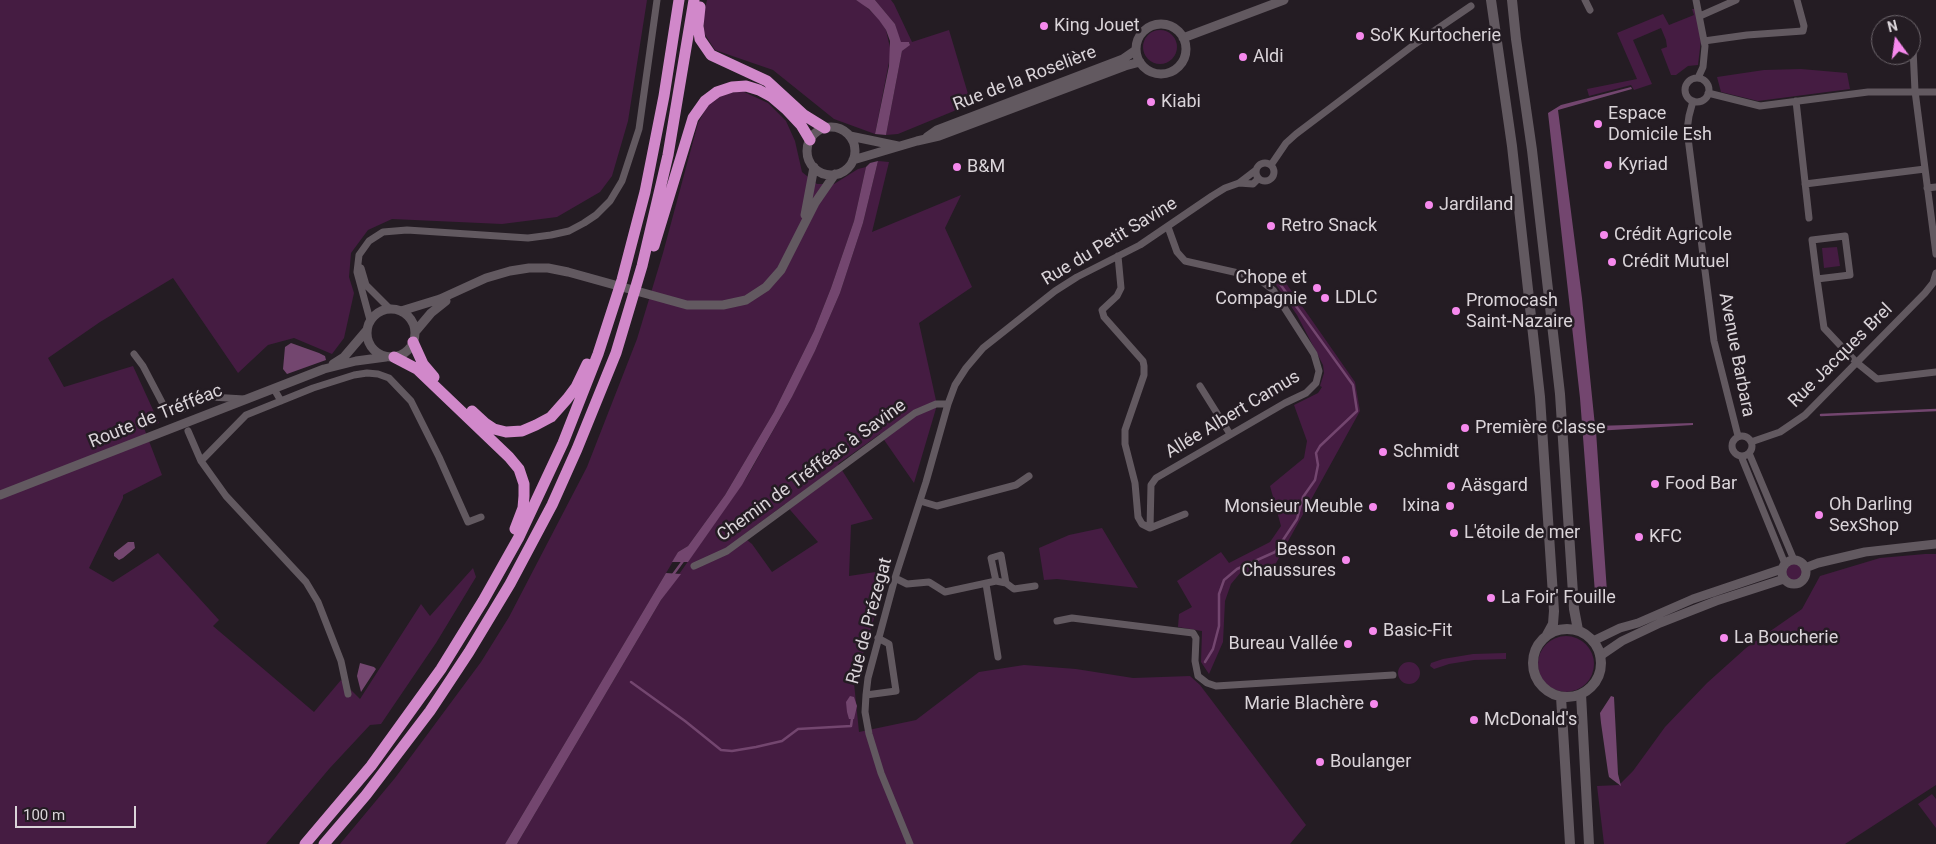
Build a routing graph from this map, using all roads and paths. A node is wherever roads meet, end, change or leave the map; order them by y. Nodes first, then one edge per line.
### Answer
1 (657, 0) edge
2 (679, 0) edge
3 (694, 0) edge
4 (701, 0) edge
5 (1284, 0) edge
6 (1491, 0) edge
7 (1512, 0) edge
8 (1585, 0) edge
9 (1696, 0) edge
10 (1736, 0) edge
11 (1797, 0) edge
12 (1471, 6) dead end
13 (1590, 10) dead end
14 (1700, 16) junction
15 (1183, 38) junction
16 (1704, 41) junction
17 (1136, 50) junction
18 (1140, 62) junction
19 (1914, 65) edge
20 (1698, 78) junction
21 (1915, 90) junction
22 (1936, 92) edge
23 (1708, 93) junction
24 (1693, 101) junction
25 (1796, 101) junction
26 (825, 128) junction
27 (850, 136) junction
28 (925, 138) junction
29 (810, 140) junction
30 (898, 146) junction
31 (853, 160) junction
32 (1271, 165) junction
33 (814, 167) junction
34 (1925, 169) junction
35 (1256, 170) junction
36 (835, 174) junction
37 (1258, 179) junction
38 (1239, 183) junction
39 (1805, 184) junction
40 (1936, 187) edge
41 (1927, 188) junction
42 (1809, 218) dead end
43 (803, 225) junction
44 (1168, 226) junction
45 (369, 241) junction
46 (1936, 254) edge
47 (1118, 256) junction
48 (642, 266) junction
49 (1936, 273) edge
50 (1817, 279) junction
51 (461, 291) junction
52 (389, 308) junction
53 (401, 311) junction
54 (368, 325) junction
55 (608, 325) junction
56 (414, 337) junction
57 (134, 354) dead end
58 (390, 357) junction
59 (1856, 362) junction
60 (324, 369) junction
61 (1936, 372) edge
62 (1200, 386) dead end
63 (274, 389) junction
64 (246, 399) junction
65 (281, 401) junction
66 (948, 404) junction
67 (188, 432) dead end
68 (1230, 434) junction
69 (1738, 436) junction
70 (1751, 442) junction
71 (1749, 453) junction
72 (1741, 456) junction
73 (202, 461) junction
74 (1029, 476) dead end
75 (0, 496) edge
76 (920, 501) junction
77 (1185, 514) dead end
78 (481, 517) dead end
79 (1150, 528) junction
80 (1936, 544) edge
81 (1794, 560) junction
82 (694, 566) dead end
83 (1784, 567) junction
84 (1805, 568) junction
85 (895, 578) junction
86 (1784, 579) junction
87 (996, 581) junction
88 (1006, 583) junction
89 (986, 584) junction
90 (1035, 586) dead end
91 (483, 601) junction
92 (1057, 621) dead end
93 (1578, 630) junction
94 (1547, 635) junction
95 (878, 638) junction
96 (1593, 641) junction
97 (1600, 656) junction
98 (998, 657) dead end
99 (1392, 675) dead end
100 (348, 694) dead end
101 (1581, 694) junction
102 (866, 695) junction
103 (1561, 696) junction
104 (305, 844) edge
105 (324, 844) edge
106 (910, 844) edge
107 (1570, 844) edge
108 (1589, 844) edge

1 - 45 street
2 - 55 highway
3 - 48 highway
4 - 26 highway
5 - 15 street
6 - 94 main road
7 - 93 main road
8 - 13 street
9 - 14 street
10 - 14 street
11 - 16 street
12 - 32 street, Rue du Petit Savine
14 - 16 street
15 - 17 street
15 - 18 street
16 - 20 street
17 - 18 street
17 - 28 street, Rue de la Roselière
18 - 28 street, Rue de la Roselière
19 - 21 street
20 - 23 street
20 - 24 street
21 - 22 street
21 - 25 street
21 - 34 street
23 - 24 street
23 - 25 street
24 - 69 street, Avenue Barbara
25 - 39 street
26 - 27 street
26 - 29 street
27 - 30 street, Rue de la Roselière
27 - 31 street
28 - 30 street, Rue de la Roselière
29 - 33 street
29 - 48 highway
30 - 31 street, Rue de la Roselière
31 - 36 street
32 - 35 street, Rue du Petit Savine
32 - 37 street, Rue du Petit Savine
33 - 36 street
33 - 43 street
34 - 39 street
34 - 41 street
35 - 37 street
35 - 38 street, Rue du Petit Savine
36 - 43 street
37 - 38 street, Rue du Petit Savine
38 - 44 street, Rue du Petit Savine
39 - 42 street
40 - 41 street
41 - 46 street
43 - 51 street
44 - 47 street, Rue du Petit Savine
44 - 68 street, Allée Albert Camus
45 - 52 street
45 - 54 street
47 - 66 street, Rue du Petit Savine
47 - 79 street
48 - 105 highway
49 - 59 street, Rue Jacques Brel
50 - 50 street
50 - 59 street
51 - 53 street
51 - 56 street
52 - 53 street
52 - 54 street
53 - 56 street
54 - 58 street
54 - 60 street, Route de Tréfféac
55 - 56 highway
55 - 91 highway
56 - 58 street
57 - 64 street
58 - 60 street, Route de Tréfféac
58 - 91 highway
59 - 61 street
59 - 70 street, Rue Jacques Brel
60 - 63 street, Route de Tréfféac
62 - 68 street
63 - 64 street, Route de Tréfféac
63 - 65 street
64 - 75 street, Route de Tréfféac
65 - 73 street, Route de Tréfféac
65 - 78 street, Route de Tréfféac
66 - 76 street, Rue de Prézegat
66 - 82 street, Chemin de Tréfféac à Savine
67 - 73 street, Route de Tréfféac
68 - 79 street, Allée Albert Camus
69 - 70 street
69 - 72 street
70 - 71 street
71 - 72 street
71 - 81 street
72 - 83 street
73 - 100 street, Route de Tréfféac
74 - 76 street
76 - 85 street, Rue de Prézegat
77 - 79 street
80 - 84 street
81 - 83 street
81 - 84 street
83 - 86 street
83 - 96 street
84 - 86 street
85 - 89 street
85 - 95 street, Rue de Prézegat
86 - 97 street
87 - 88 street
87 - 88 street
87 - 89 street
88 - 90 street
89 - 98 street
91 - 104 highway
92 - 99 street
93 - 94 main road
93 - 96 main road
94 - 103 main road
95 - 102 street, Rue de Prézegat
95 - 102 street
96 - 97 main road
97 - 101 main road
101 - 103 main road
101 - 108 main road
102 - 106 street, Rue de Prézegat
103 - 107 main road

